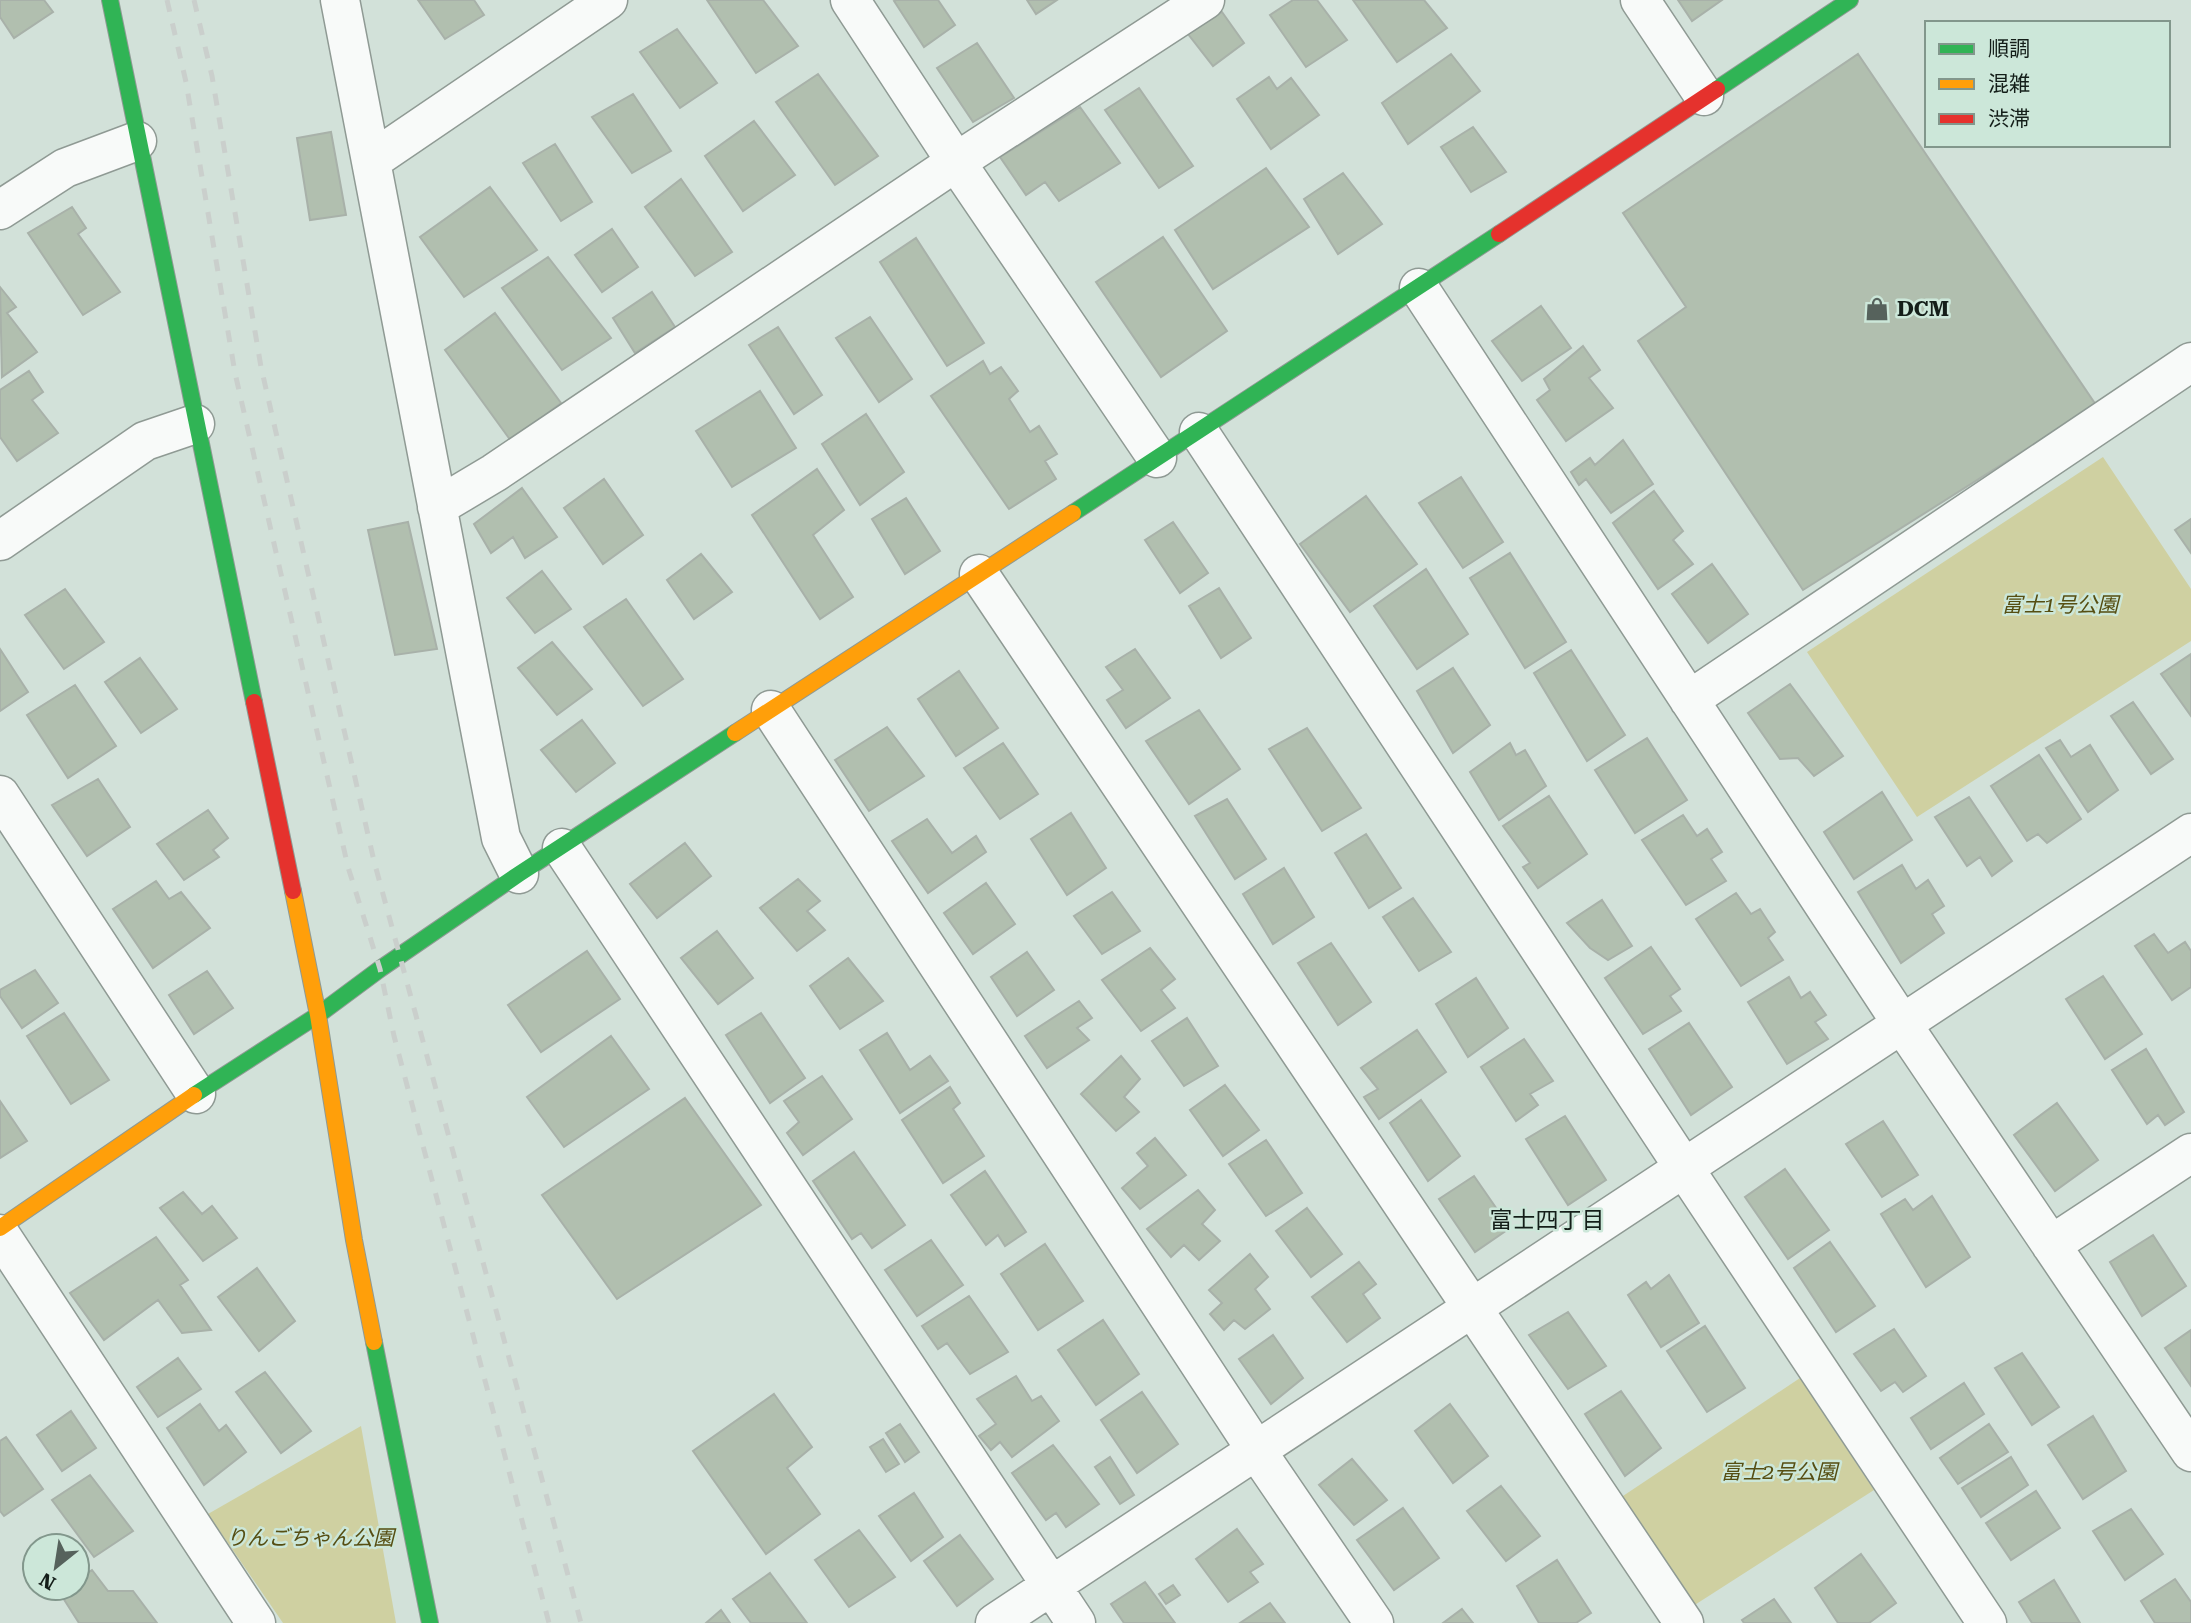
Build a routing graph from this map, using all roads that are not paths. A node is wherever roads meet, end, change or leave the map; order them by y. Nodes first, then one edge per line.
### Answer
1 (110, 0) edge
2 (340, 0) edge
3 (608, 0) edge
4 (850, 0) edge
5 (1205, 0) edge
6 (1640, 0) edge
7 (1850, 0) edge
8 (1704, 96) junction
9 (137, 141) junction
10 (371, 161) junction
11 (957, 162) junction
12 (0, 210) edge
13 (1419, 288) junction
14 (2191, 362) edge
15 (195, 424) junction
16 (1199, 432) junction
17 (1157, 458) junction
18 (437, 507) junction
19 (0, 541) edge
20 (979, 574) junction
21 (1689, 700) junction
22 (771, 710) junction
23 (0, 796) edge
24 (2191, 833) edge
25 (562, 848) junction
26 (519, 874) junction
27 (318, 1015) junction
28 (1902, 1024) junction
29 (196, 1094) junction
30 (2191, 1153) edge
31 (1684, 1168) junction
32 (0, 1228) edge
33 (0, 1234) edge
34 (2051, 1245) junction
35 (1472, 1308) junction
36 (1256, 1450) junction
37 (2191, 1452) edge
38 (1051, 1586) junction
39 (256, 1623) edge
40 (430, 1623) edge
41 (995, 1623) edge
42 (1076, 1623) edge
43 (1374, 1623) edge
44 (1684, 1623) edge
45 (1987, 1623) edge

1 - 9 street
2 - 10 street
3 - 10 street
4 - 11 street
5 - 11 street
6 - 8 street
7 - 8 street
8 - 13 street
9 - 12 street
9 - 15 street
10 - 18 street
11 - 17 street
11 - 18 street
13 - 16 street
13 - 21 street
14 - 21 street
15 - 19 street
15 - 27 street
16 - 17 street
16 - 31 street
17 - 20 street
18 - 26 street
20 - 22 street
20 - 35 street
21 - 28 street
22 - 25 street
22 - 36 street
23 - 29 street
24 - 28 street
25 - 26 street
25 - 38 street
26 - 27 street
27 - 29 street
27 - 40 street
28 - 31 street
28 - 34 street
29 - 32 street
30 - 34 street
31 - 35 street
31 - 45 street
33 - 39 street
34 - 37 street
35 - 36 street
35 - 44 street
36 - 38 street
36 - 43 street
38 - 41 street
38 - 42 street

